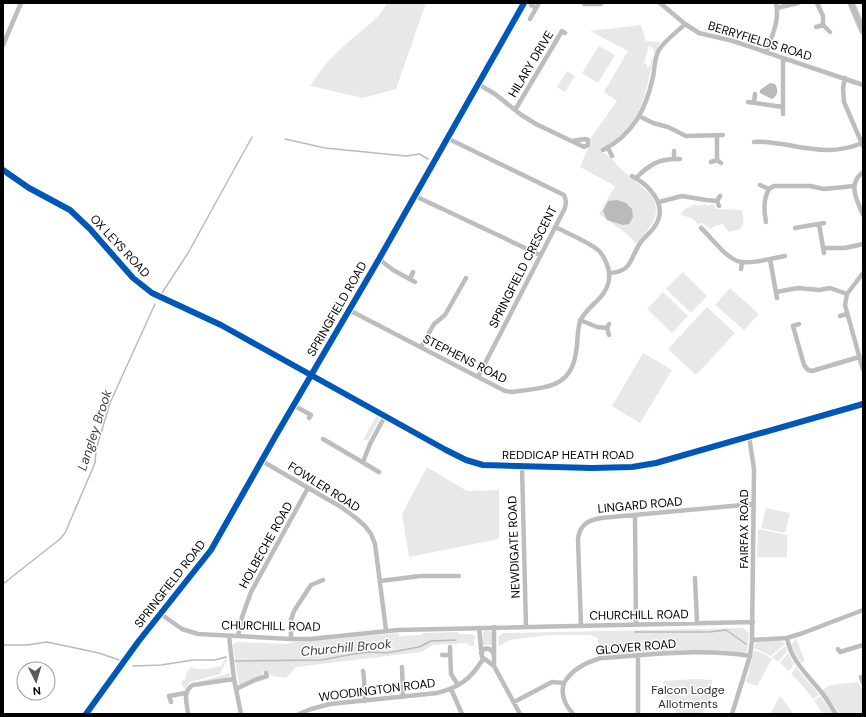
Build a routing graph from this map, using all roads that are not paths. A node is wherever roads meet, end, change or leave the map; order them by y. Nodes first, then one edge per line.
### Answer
1 (21, 3) edge
2 (524, 3) edge
3 (539, 3) edge
4 (660, 3) edge
5 (798, 3) edge
6 (817, 3) edge
7 (851, 3) edge
8 (584, 4) dead end
9 (598, 4) edge
10 (531, 5) dead end
11 (776, 5) edge
12 (536, 8) junction
13 (530, 19) dead end
14 (685, 24) junction
15 (823, 26) junction
16 (816, 27) dead end
17 (863, 31) edge
18 (830, 32) dead end
19 (566, 33) dead end
20 (3, 45) edge
21 (766, 52) junction
22 (783, 58) junction
23 (845, 78) junction
24 (478, 84) junction
25 (863, 85) edge
26 (756, 94) dead end
27 (748, 102) dead end
28 (754, 102) junction
29 (783, 107) junction
30 (515, 110) junction
31 (783, 114) dead end
32 (639, 116) junction
33 (717, 135) junction
34 (723, 135) dead end
35 (447, 138) junction
36 (572, 141) dead end
37 (754, 142) dead end
38 (862, 145) edge
39 (674, 151) dead end
40 (612, 156) dead end
41 (674, 158) junction
42 (680, 159) dead end
43 (711, 162) dead end
44 (3, 170) edge
45 (863, 172) edge
46 (760, 185) dead end
47 (854, 186) junction
48 (769, 189) junction
49 (414, 196) junction
50 (719, 201) dead end
51 (659, 202) junction
52 (863, 215) edge
53 (767, 218) dead end
54 (555, 227) junction
55 (701, 228) dead end
56 (795, 228) dead end
57 (863, 244) edge
58 (540, 255) junction
59 (785, 256) dead end
60 (378, 259) junction
61 (770, 259) junction
62 (742, 262) junction
63 (741, 269) dead end
64 (413, 272) dead end
65 (610, 273) junction
66 (863, 273) edge
67 (410, 279) junction
68 (415, 282) dead end
69 (466, 282) dead end
70 (776, 292) junction
71 (847, 294) junction
72 (777, 298) dead end
73 (349, 310) junction
74 (847, 314) junction
75 (840, 316) dead end
76 (580, 320) junction
77 (799, 324) dead end
78 (608, 335) dead end
79 (421, 347) junction
80 (859, 357) junction
81 (863, 370) edge
82 (311, 374) junction
83 (478, 377) junction
84 (863, 404) edge
85 (293, 405) junction
86 (385, 416) junction
87 (309, 418) dead end
88 (749, 436) junction
89 (323, 439) dead end
90 (262, 461) junction
91 (363, 462) junction
92 (522, 467) junction
93 (379, 472) dead end
94 (308, 488) junction
95 (754, 504) junction
96 (635, 516) junction
97 (459, 576) dead end
98 (695, 578) dead end
99 (323, 580) dead end
100 (380, 581) junction
101 (863, 610) edge
102 (161, 614) junction
103 (753, 622) junction
104 (697, 623) junction
105 (636, 625) junction
106 (581, 626) junction
107 (494, 627) junction
108 (526, 627) junction
109 (479, 628) junction
110 (386, 630) junction
111 (229, 636) junction
112 (238, 636) junction
113 (787, 638) junction
114 (291, 639) junction
115 (752, 640) junction
116 (863, 645) edge
117 (450, 647) dead end
118 (838, 650) dead end
119 (442, 655) dead end
120 (450, 655) junction
121 (493, 655) junction
122 (638, 656) junction
123 (750, 656) junction
124 (484, 658) junction
125 (494, 666) junction
126 (402, 667) dead end
127 (363, 671) dead end
128 (266, 673) dead end
129 (396, 675) dead end
130 (402, 675) junction
131 (234, 679) junction
132 (564, 683) junction
133 (458, 685) junction
134 (236, 689) junction
135 (451, 690) junction
136 (186, 693) junction
137 (403, 697) junction
138 (365, 701) junction
139 (170, 702) dead end
140 (514, 702) junction
141 (311, 712) edge
142 (86, 714) edge
143 (188, 714) edge
144 (241, 714) edge
145 (299, 714) edge
146 (462, 714) edge
147 (520, 714) edge
148 (573, 714) edge
149 (638, 714) edge
150 (732, 714) edge
151 (836, 714) edge

1 - 20 street
2 - 24 street, SPRINGFIELD ROAD
3 - 12 street
4 - 14 street, BERRYFIELDS ROAD
5 - 11 street
6 - 15 street
7 - 17 main road
8 - 9 street
10 - 12 street
11 - 21 street
12 - 13 street
14 - 21 street, BERRYFIELDS ROAD
14 - 32 street
15 - 16 street
15 - 18 street
19 - 30 street, HILARY DRIVE
21 - 22 street, BERRYFIELDS ROAD
22 - 23 street, BERRYFIELDS ROAD
22 - 29 street
23 - 25 street, BERRYFIELDS ROAD
23 - 38 street
24 - 30 street
24 - 35 street, SPRINGFIELD ROAD
26 - 28 street
27 - 28 street
28 - 29 street
29 - 31 street
30 - 36 street
32 - 33 street
32 - 40 street
33 - 34 street
33 - 43 street
35 - 49 street, SPRINGFIELD ROAD
35 - 54 street, SPRINGFIELD CRESCENT
37 - 38 street
39 - 41 street
41 - 42 street
41 - 51 street
44 - 82 street, OX LEYS ROAD
45 - 47 street
46 - 48 street
47 - 48 street
47 - 52 street
48 - 53 street
49 - 58 street
49 - 60 street, SPRINGFIELD ROAD
50 - 51 street
51 - 65 street
54 - 58 street, SPRINGFIELD CRESCENT
54 - 65 street
55 - 62 street
56 - 57 street
58 - 83 street, SPRINGFIELD CRESCENT
59 - 61 street
60 - 67 street
60 - 73 street, SPRINGFIELD ROAD
61 - 62 street
61 - 70 street
62 - 63 street
64 - 67 street
65 - 76 street
66 - 71 street
67 - 68 street
69 - 79 street
70 - 71 street
70 - 72 street
71 - 74 street
73 - 79 street, STEPHENS ROAD
73 - 82 street, SPRINGFIELD ROAD
74 - 75 street
74 - 80 street
76 - 78 street
76 - 83 street, STEPHENS ROAD
77 - 80 street
79 - 83 street, STEPHENS ROAD
80 - 81 street
82 - 85 street, SPRINGFIELD ROAD
82 - 86 street, REDDICAP HEATH ROAD
84 - 88 street, REDDICAP HEATH ROAD
85 - 87 street
85 - 90 street, SPRINGFIELD ROAD
86 - 91 street
86 - 92 street, REDDICAP HEATH ROAD
88 - 92 street, REDDICAP HEATH ROAD
88 - 95 street, FAIRFAX ROAD
89 - 91 street
90 - 94 street, FOWLER ROAD
90 - 102 street, SPRINGFIELD ROAD
91 - 93 street
92 - 108 street, NEWDIGATE ROAD
94 - 100 street, FOWLER ROAD
94 - 112 street, HOLBECHE ROAD
95 - 96 street, LINGARD ROAD
95 - 103 street, FAIRFAX ROAD
96 - 105 street
96 - 106 street, LINGARD ROAD
97 - 100 street
98 - 104 street
99 - 114 street
100 - 110 street, FOWLER ROAD
101 - 113 street
102 - 111 street, CHURCHILL ROAD
102 - 142 street, SPRINGFIELD ROAD
103 - 104 street, CHURCHILL ROAD
103 - 115 street, FAIRFAX ROAD
104 - 105 street, CHURCHILL ROAD
105 - 106 street, CHURCHILL ROAD
106 - 108 street, CHURCHILL ROAD
107 - 108 street, CHURCHILL ROAD
107 - 109 street, CHURCHILL ROAD
107 - 121 street
109 - 110 street, CHURCHILL ROAD
109 - 124 street
110 - 114 street, CHURCHILL ROAD
111 - 112 street, CHURCHILL ROAD
111 - 131 street
112 - 114 street, CHURCHILL ROAD
113 - 115 street
113 - 151 street
115 - 123 street, FAIRFAX ROAD
116 - 118 street
117 - 120 street
119 - 120 street
120 - 133 street
121 - 124 street
121 - 124 street
121 - 125 street
122 - 123 street, GLOVER ROAD
122 - 132 street, GLOVER ROAD
122 - 149 street
123 - 150 street, FAIRFAX ROAD
124 - 125 street
124 - 133 street, WOODINGTON ROAD
125 - 140 street
126 - 130 street
127 - 138 street
128 - 134 street
129 - 130 street
130 - 137 street
131 - 134 street
131 - 136 street
132 - 140 street
132 - 148 street
133 - 135 street, WOODINGTON ROAD
134 - 144 street
135 - 137 street, WOODINGTON ROAD
135 - 146 street
136 - 139 street
136 - 143 street
137 - 138 street, WOODINGTON ROAD
138 - 141 street, WOODINGTON ROAD
140 - 147 street
141 - 145 street, WOODINGTON ROAD

